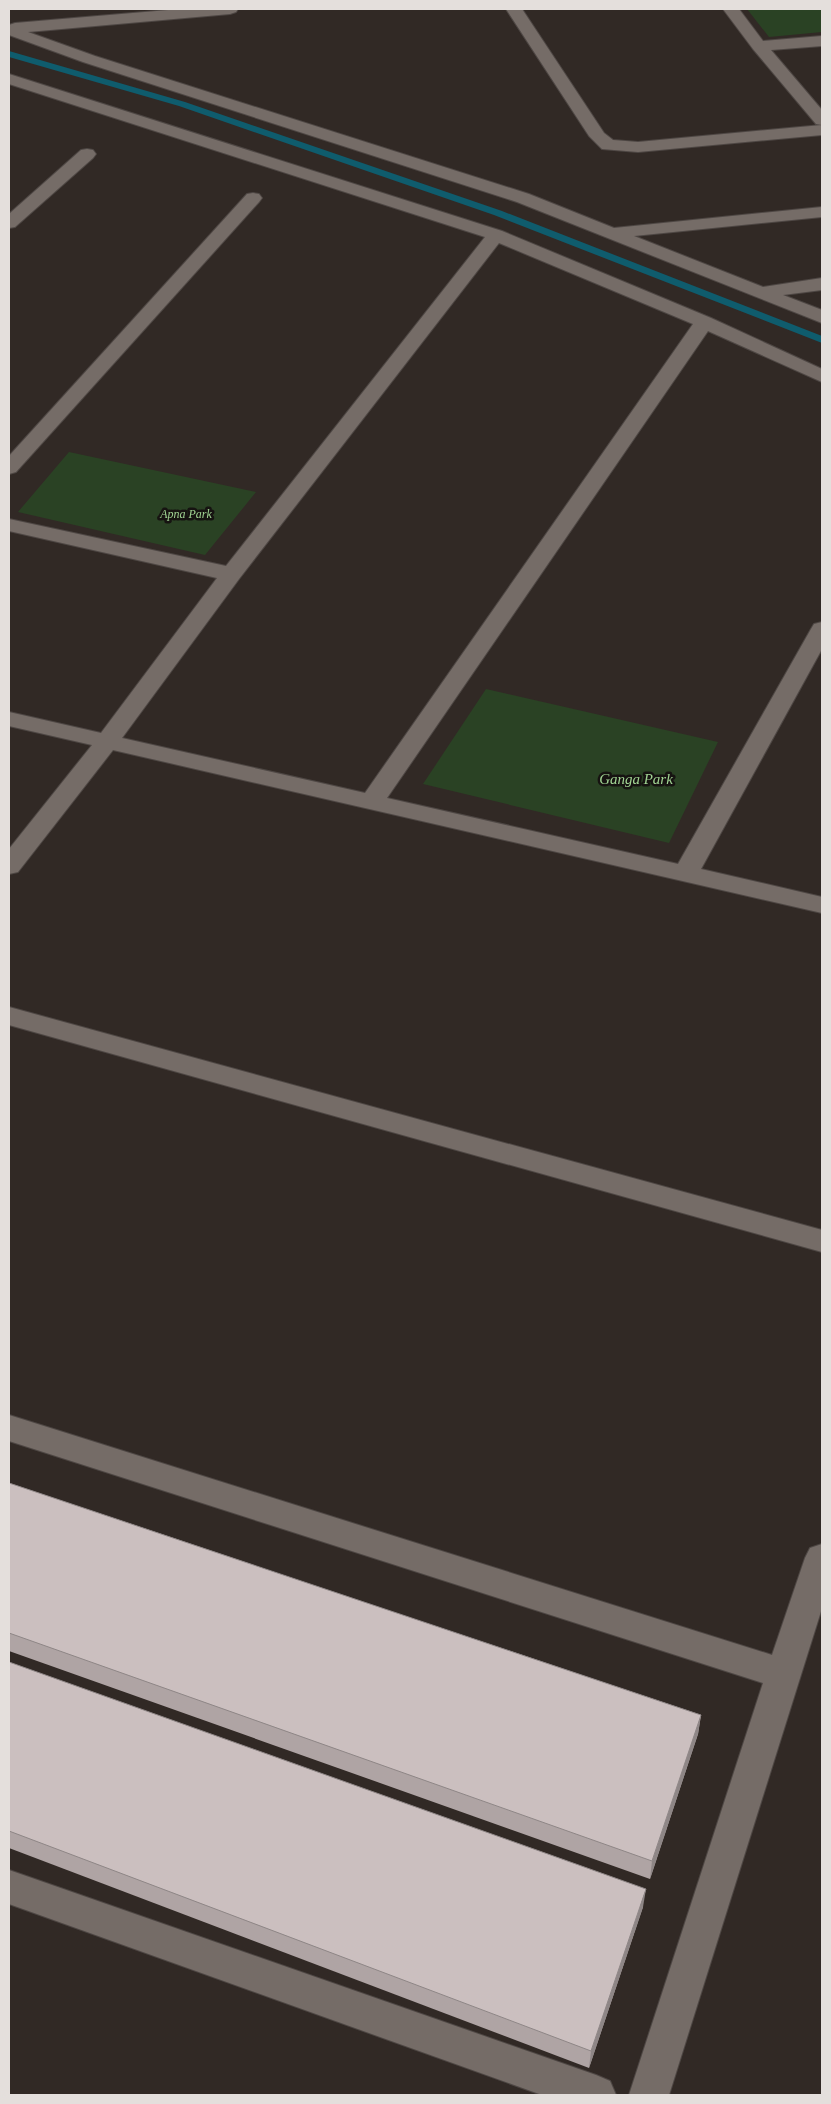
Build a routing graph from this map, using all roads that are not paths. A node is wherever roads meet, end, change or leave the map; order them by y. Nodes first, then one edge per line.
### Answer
1 (230, 9) edge
2 (514, 9) edge
3 (731, 9) edge
4 (191, 10) edge
5 (9, 29) edge
6 (822, 40) edge
7 (759, 46) junction
8 (9, 79) edge
9 (822, 120) edge
10 (822, 130) edge
11 (87, 154) dead end
12 (253, 198) dead end
13 (822, 212) edge
14 (9, 223) edge
15 (614, 233) junction
16 (496, 235) junction
17 (822, 284) edge
18 (762, 292) junction
19 (822, 317) edge
20 (704, 322) junction
21 (822, 376) edge
22 (9, 468) edge
23 (9, 526) edge
24 (231, 574) junction
25 (822, 630) edge
26 (9, 719) edge
27 (107, 742) junction
28 (372, 801) junction
29 (9, 866) edge
30 (686, 873) junction
31 (822, 905) edge
32 (9, 1016) edge
33 (822, 1241) edge
34 (9, 1428) edge
35 (822, 1558) edge
36 (783, 1674) junction
37 (9, 1887) edge
38 (596, 2095) edge
39 (649, 2095) edge

1 - 4 street
2 - 10 street
3 - 7 street
4 - 5 street
5 - 15 street
6 - 7 street
7 - 9 street
8 - 16 street
11 - 14 street
12 - 22 street
13 - 15 street
15 - 18 street
16 - 20 street
16 - 24 street
17 - 18 street
18 - 19 street
20 - 21 street
20 - 28 street
23 - 24 street
24 - 27 street
25 - 30 street
26 - 27 street
27 - 28 street
27 - 29 street
28 - 30 street
30 - 31 street
32 - 33 street
34 - 36 street
35 - 36 street
36 - 39 street
37 - 38 street

